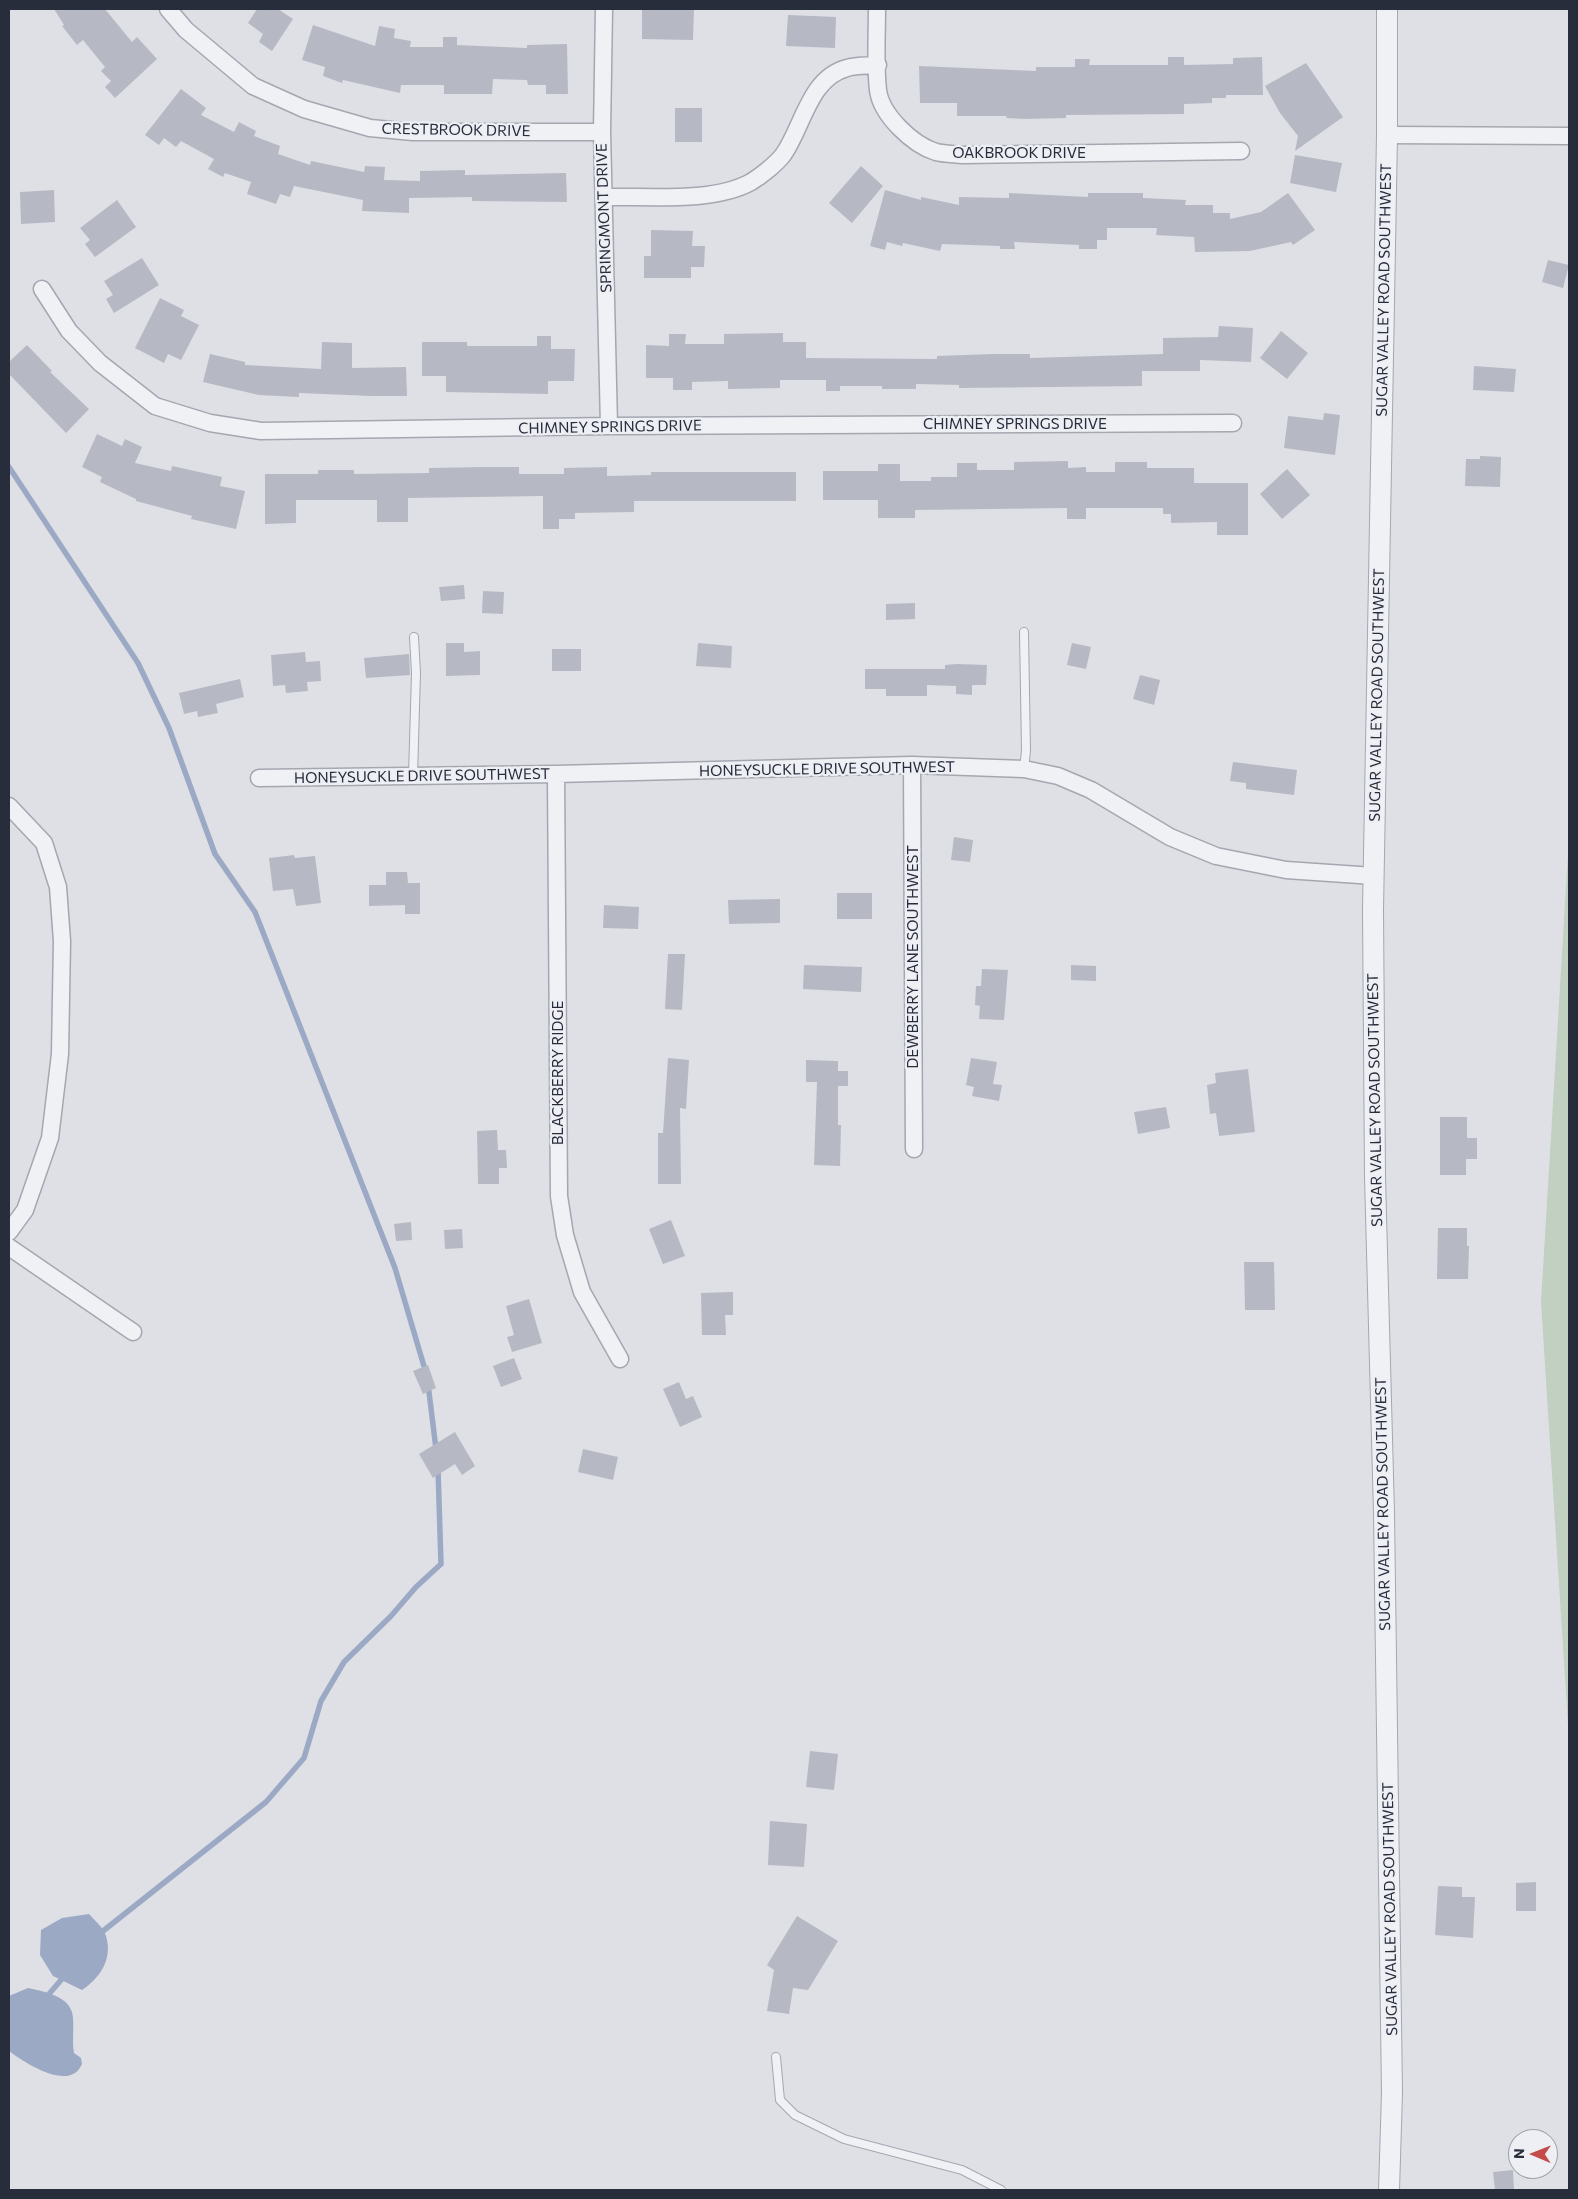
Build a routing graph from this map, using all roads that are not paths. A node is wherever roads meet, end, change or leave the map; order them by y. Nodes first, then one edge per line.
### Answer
1 (168, 9) edge
2 (604, 9) edge
3 (877, 9) edge
4 (1387, 9) edge
5 (878, 65) junction
6 (602, 132) junction
7 (1387, 135) junction
8 (1569, 136) edge
9 (1241, 151) dead end
10 (604, 197) junction
11 (42, 288) dead end
12 (1233, 423) dead end
13 (609, 426) junction
14 (1024, 632) dead end
15 (414, 637) dead end
16 (912, 765) junction
17 (1024, 769) junction
18 (556, 774) junction
19 (413, 776) junction
20 (259, 778) dead end
21 (9, 806) edge
22 (1374, 876) junction
23 (914, 1149) dead end
24 (9, 1232) edge
25 (9, 1247) edge
26 (132, 1332) dead end
27 (620, 1359) dead end
28 (776, 2056) dead end
29 (1001, 2190) edge
30 (1389, 2190) edge

1 - 6 street, CRESTBROOK DRIVE
2 - 6 street, SPRINGMONT DRIVE
3 - 5 street, OAKBROOK DRIVE
4 - 7 street, SUGAR VALLEY ROAD SOUTHWEST
5 - 9 street, OAKBROOK DRIVE
5 - 10 street
6 - 10 street, SPRINGMONT DRIVE
7 - 8 street
7 - 22 street, SUGAR VALLEY ROAD SOUTHWEST
10 - 13 street, SPRINGMONT DRIVE
11 - 13 street, CHIMNEY SPRINGS DRIVE
12 - 13 street, CHIMNEY SPRINGS DRIVE
14 - 17 lane
15 - 19 lane
16 - 17 street, HONEYSUCKLE DRIVE SOUTHWEST
16 - 18 street, HONEYSUCKLE DRIVE SOUTHWEST
16 - 23 street, DEWBERRY LANE SOUTHWEST
17 - 22 street, HONEYSUCKLE DRIVE SOUTHWEST
18 - 19 street, HONEYSUCKLE DRIVE SOUTHWEST
18 - 27 street, BLACKBERRY RIDGE
19 - 20 street, HONEYSUCKLE DRIVE SOUTHWEST
21 - 24 street
22 - 30 street, SUGAR VALLEY ROAD SOUTHWEST
25 - 26 street
28 - 29 lane

